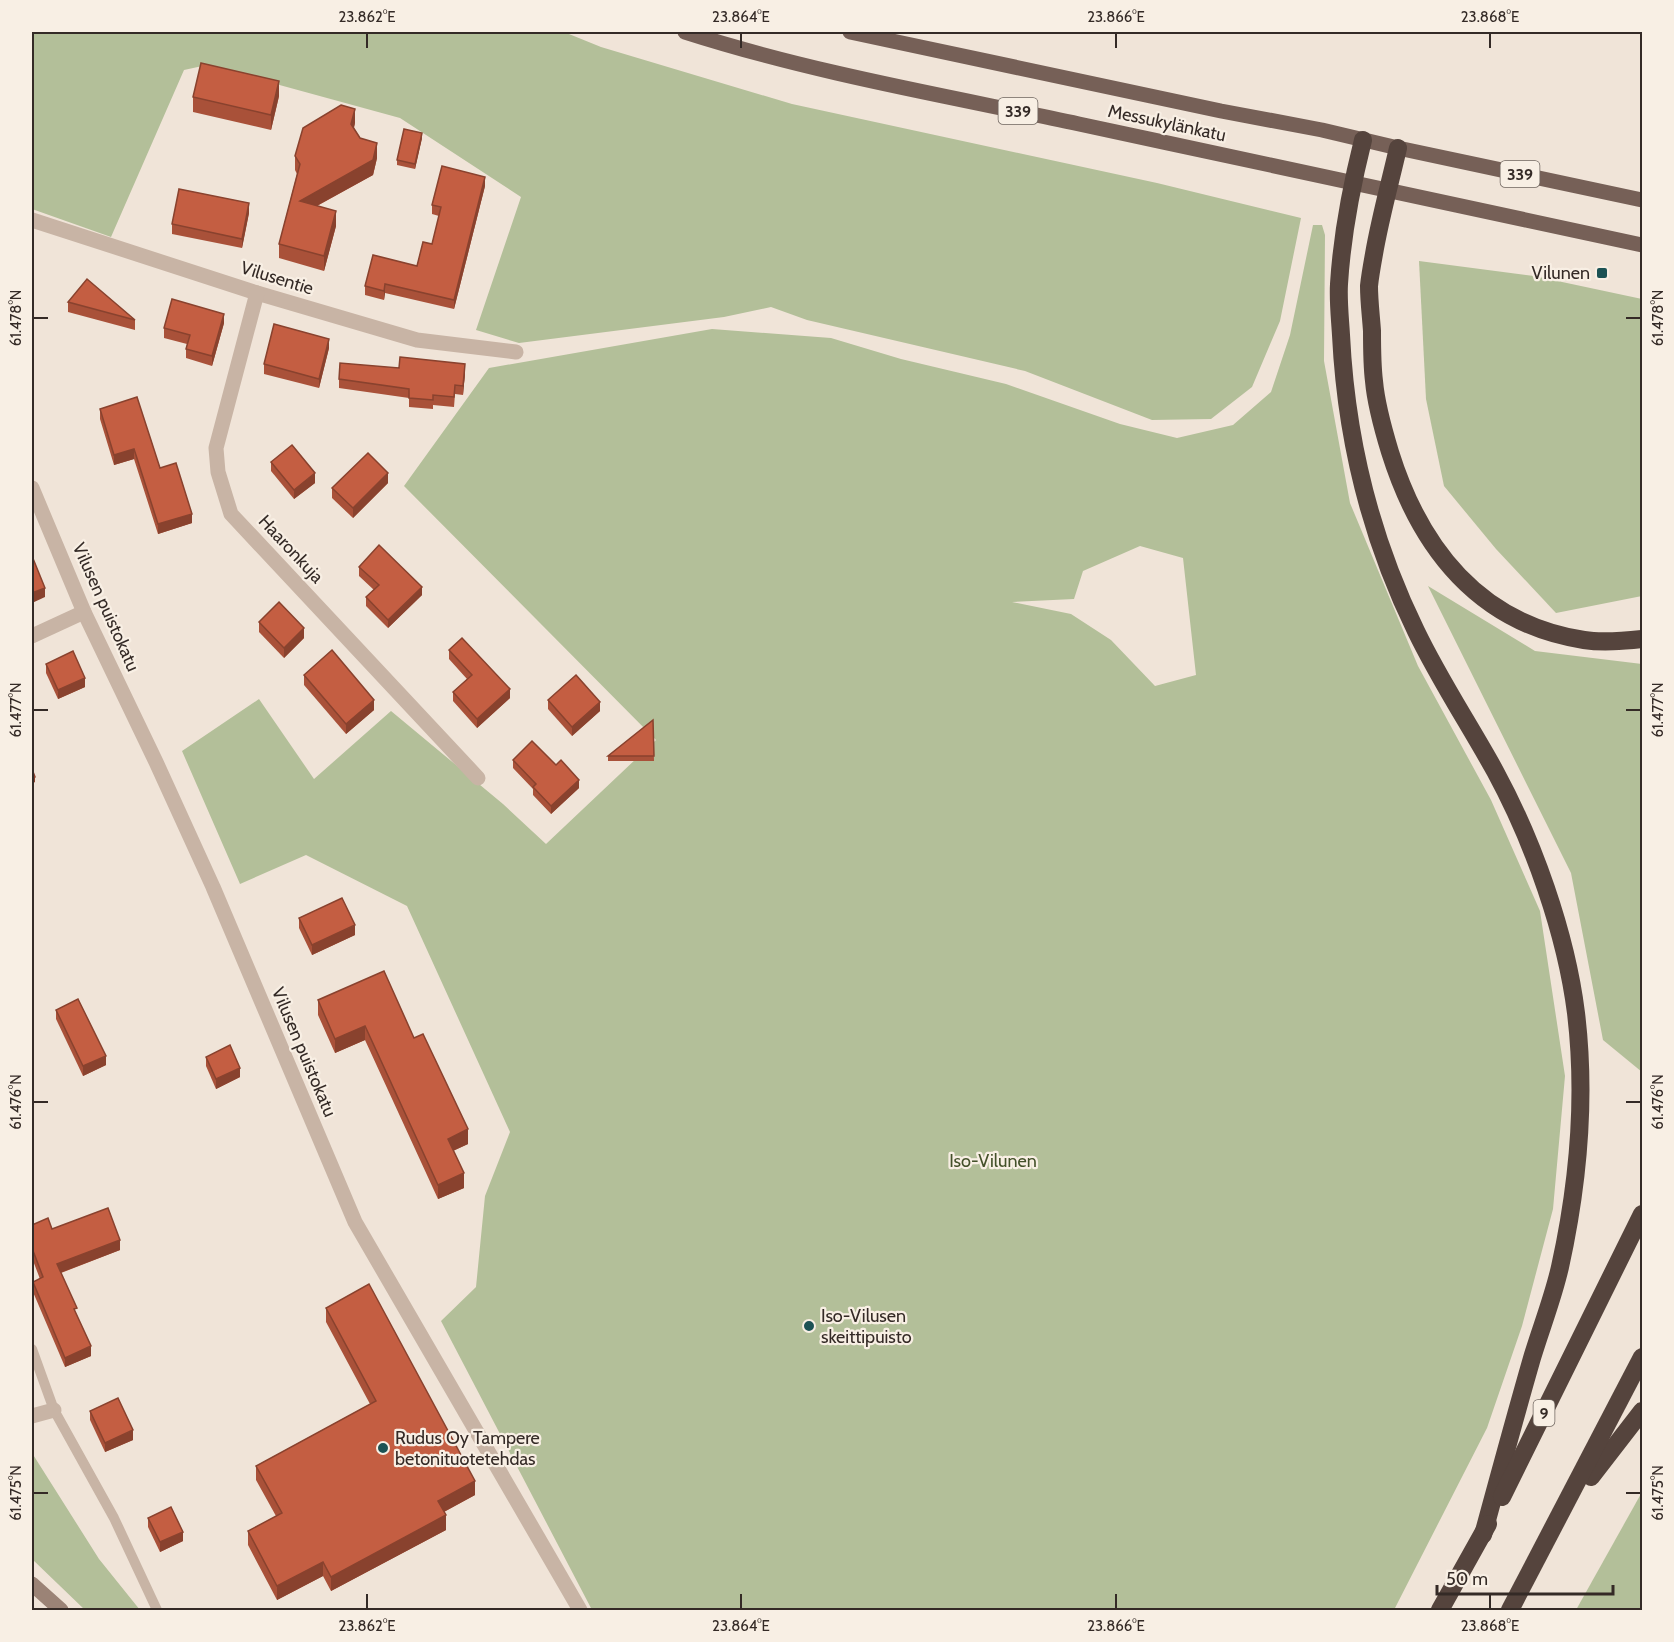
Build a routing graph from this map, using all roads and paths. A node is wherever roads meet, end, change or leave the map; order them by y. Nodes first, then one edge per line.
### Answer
1 (685, 32) edge
2 (850, 32) edge
3 (1363, 140) junction
4 (1398, 148) junction
5 (1353, 182) junction
6 (1389, 189) junction
7 (1642, 200) edge
8 (32, 220) edge
9 (1642, 245) edge
10 (257, 293) junction
11 (516, 352) dead end
12 (32, 488) edge
13 (84, 612) junction
14 (32, 636) edge
15 (1642, 639) edge
16 (478, 778) dead end
17 (1642, 1214) edge
18 (32, 1348) edge
19 (1642, 1357) edge
20 (54, 1410) junction
21 (1642, 1411) edge
22 (32, 1416) edge
23 (1562, 1514) junction
24 (1483, 1534) junction
25 (32, 1584) edge
26 (61, 1611) edge
27 (157, 1611) edge
28 (580, 1611) edge
29 (1440, 1611) edge
30 (1510, 1611) edge

1 - 5 main road, Messukylänkatu / 339
2 - 3 main road, Messukylänkatu / 339
3 - 4 main road, Messukylänkatu / 339
3 - 5 highway
4 - 6 highway
4 - 7 main road, Messukylänkatu / 339
5 - 6 main road, Messukylänkatu / 339
5 - 24 highway
6 - 9 main road, Messukylänkatu / 339
6 - 15 highway
8 - 10 street, Vilusentie
10 - 11 street, Vilusentie
10 - 16 street, Haaronkuja
12 - 13 street, Vilusen puistokatu
13 - 14 street
13 - 28 street, Vilusen puistokatu
17 - 24 highway, 9
18 - 20 lane
19 - 23 highway
20 - 22 street
20 - 27 lane
21 - 23 highway
23 - 30 highway
24 - 29 highway, 9
25 - 26 main road

